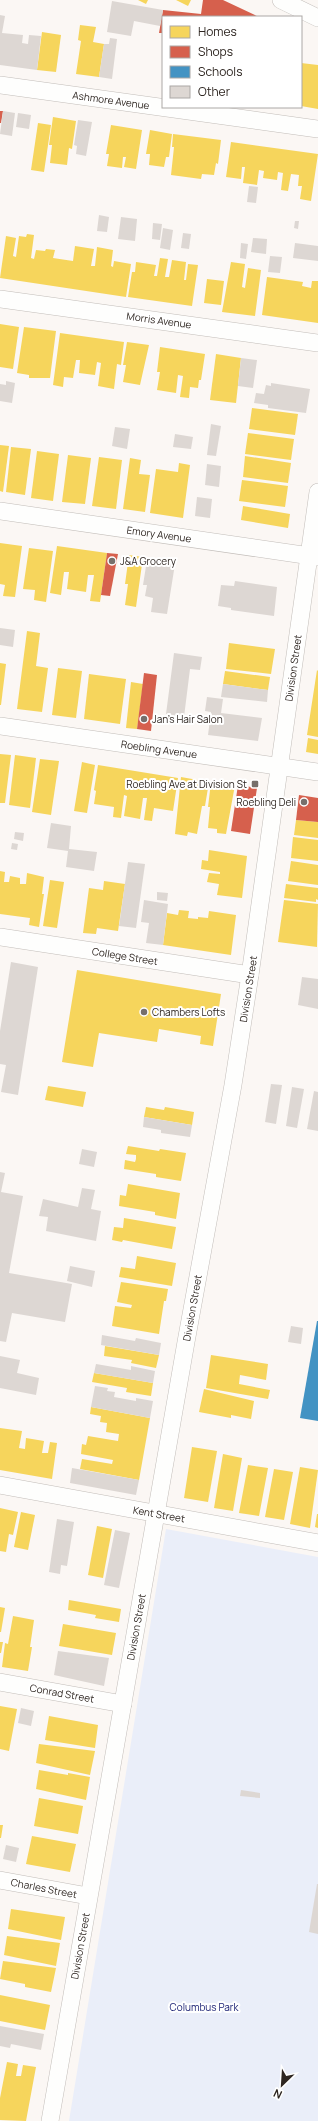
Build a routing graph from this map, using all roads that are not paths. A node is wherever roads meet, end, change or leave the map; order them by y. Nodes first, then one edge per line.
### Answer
1 (281, 0) edge
2 (318, 18) edge
3 (0, 85) edge
4 (162, 107) edge
5 (166, 108) edge
6 (318, 129) edge
7 (0, 299) edge
8 (318, 343) edge
9 (318, 492) edge
10 (0, 511) edge
11 (313, 556) edge
12 (0, 726) edge
13 (279, 767) junction
14 (318, 772) edge
15 (0, 937) edge
16 (250, 975) junction
17 (0, 1485) edge
18 (156, 1513) junction
19 (318, 1543) edge
20 (0, 1682) edge
21 (123, 1704) junction
22 (0, 1880) edge
23 (88, 1896) junction
24 (50, 2121) edge

1 - 2 street
3 - 4 street, Ashmore Avenue
5 - 6 street, Ashmore Avenue
7 - 8 street, Morris Avenue
9 - 11 street, Division Street
10 - 11 street, Emory Avenue
11 - 13 street, Division Street
12 - 13 street, Roebling Avenue
13 - 14 street, Roebling Avenue
13 - 16 street, Division Street
15 - 16 street, College Street
16 - 18 street, Division Street
17 - 18 street, Kent Street
18 - 19 street, Kent Street
18 - 21 street, Division Street
20 - 21 street, Conrad Street
21 - 23 street, Division Street
22 - 23 street, Charles Street
23 - 24 street, Division Street

